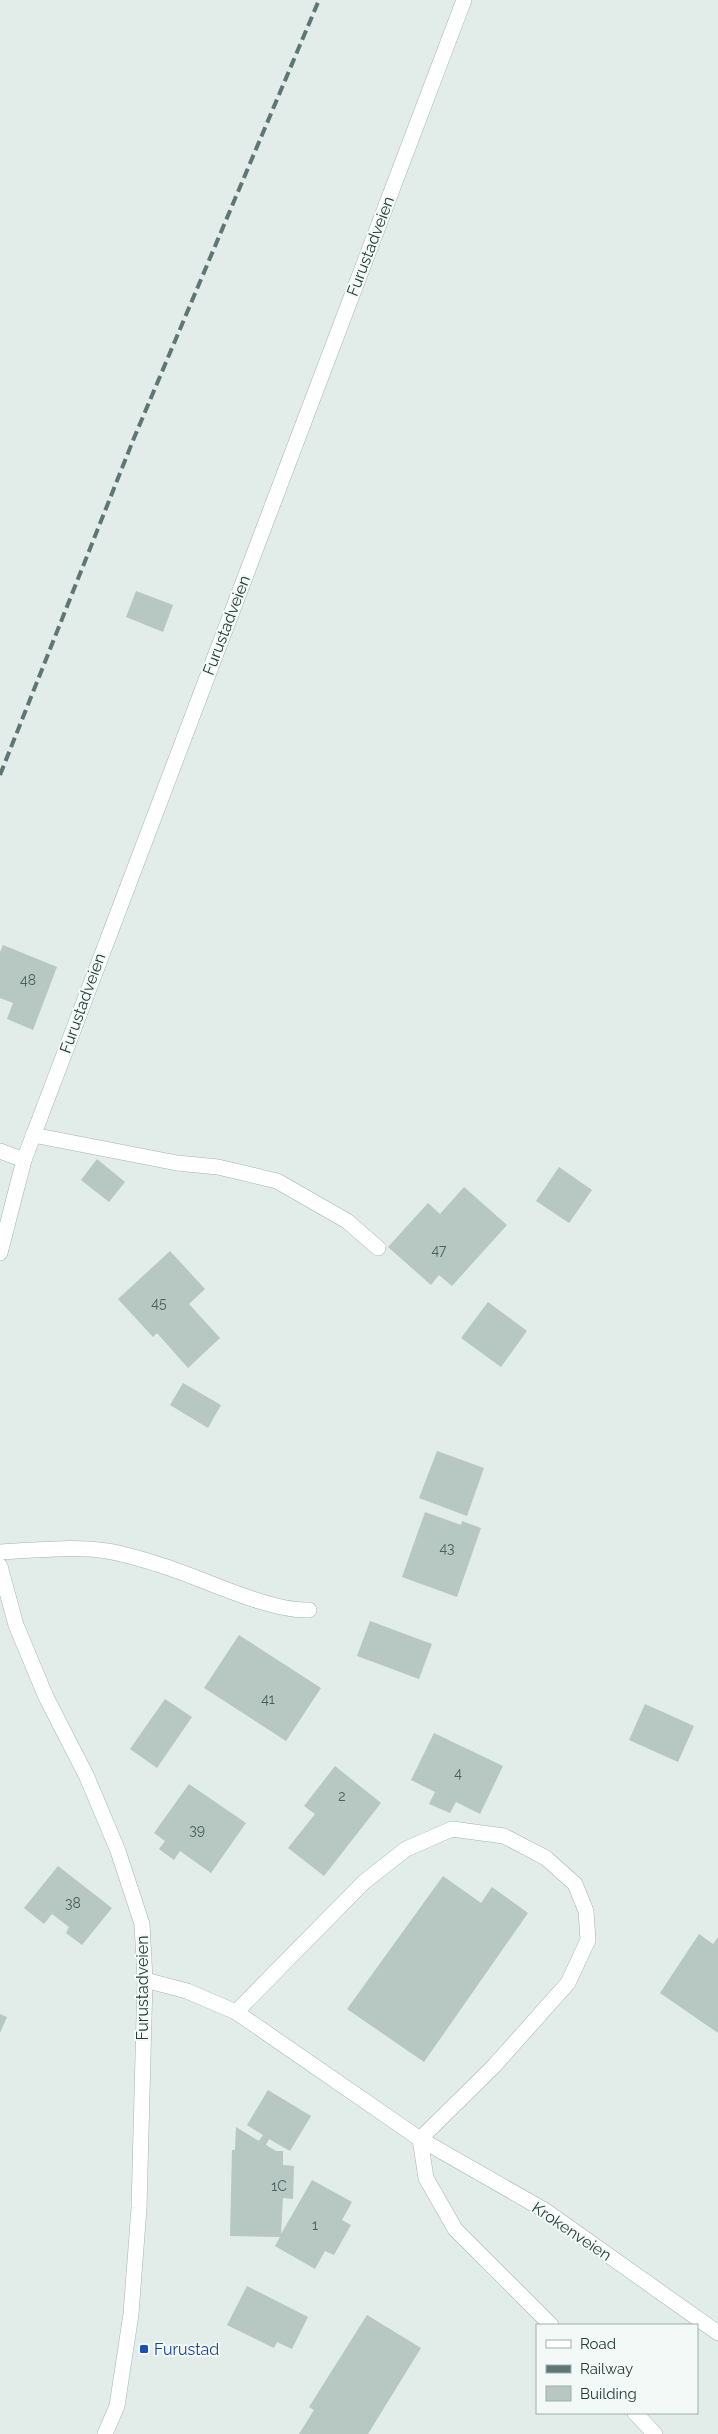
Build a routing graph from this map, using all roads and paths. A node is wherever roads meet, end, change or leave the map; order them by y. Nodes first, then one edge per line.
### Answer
1 (464, 0) edge
2 (33, 1135) junction
3 (0, 1151) edge
4 (24, 1160) junction
5 (378, 1248) dead end
6 (0, 1253) edge
7 (0, 1552) edge
8 (0, 1566) edge
9 (309, 1610) dead end
10 (145, 1980) junction
11 (236, 2012) junction
12 (420, 2139) junction
13 (550, 2324) edge
14 (718, 2333) edge
15 (636, 2414) edge
16 (105, 2434) edge
17 (655, 2434) edge

1 - 2 main road, Furustadveien
2 - 4 main road, Furustadveien
2 - 5 main road
3 - 4 main road
4 - 6 main road, Furustadveien
7 - 9 main road
8 - 10 main road, Furustadveien
10 - 11 main road, Krokenveien
10 - 16 main road, Furustadveien
11 - 12 main road, Krokenveien
11 - 12 main road
12 - 13 main road
12 - 14 main road, Krokenveien
15 - 17 main road

